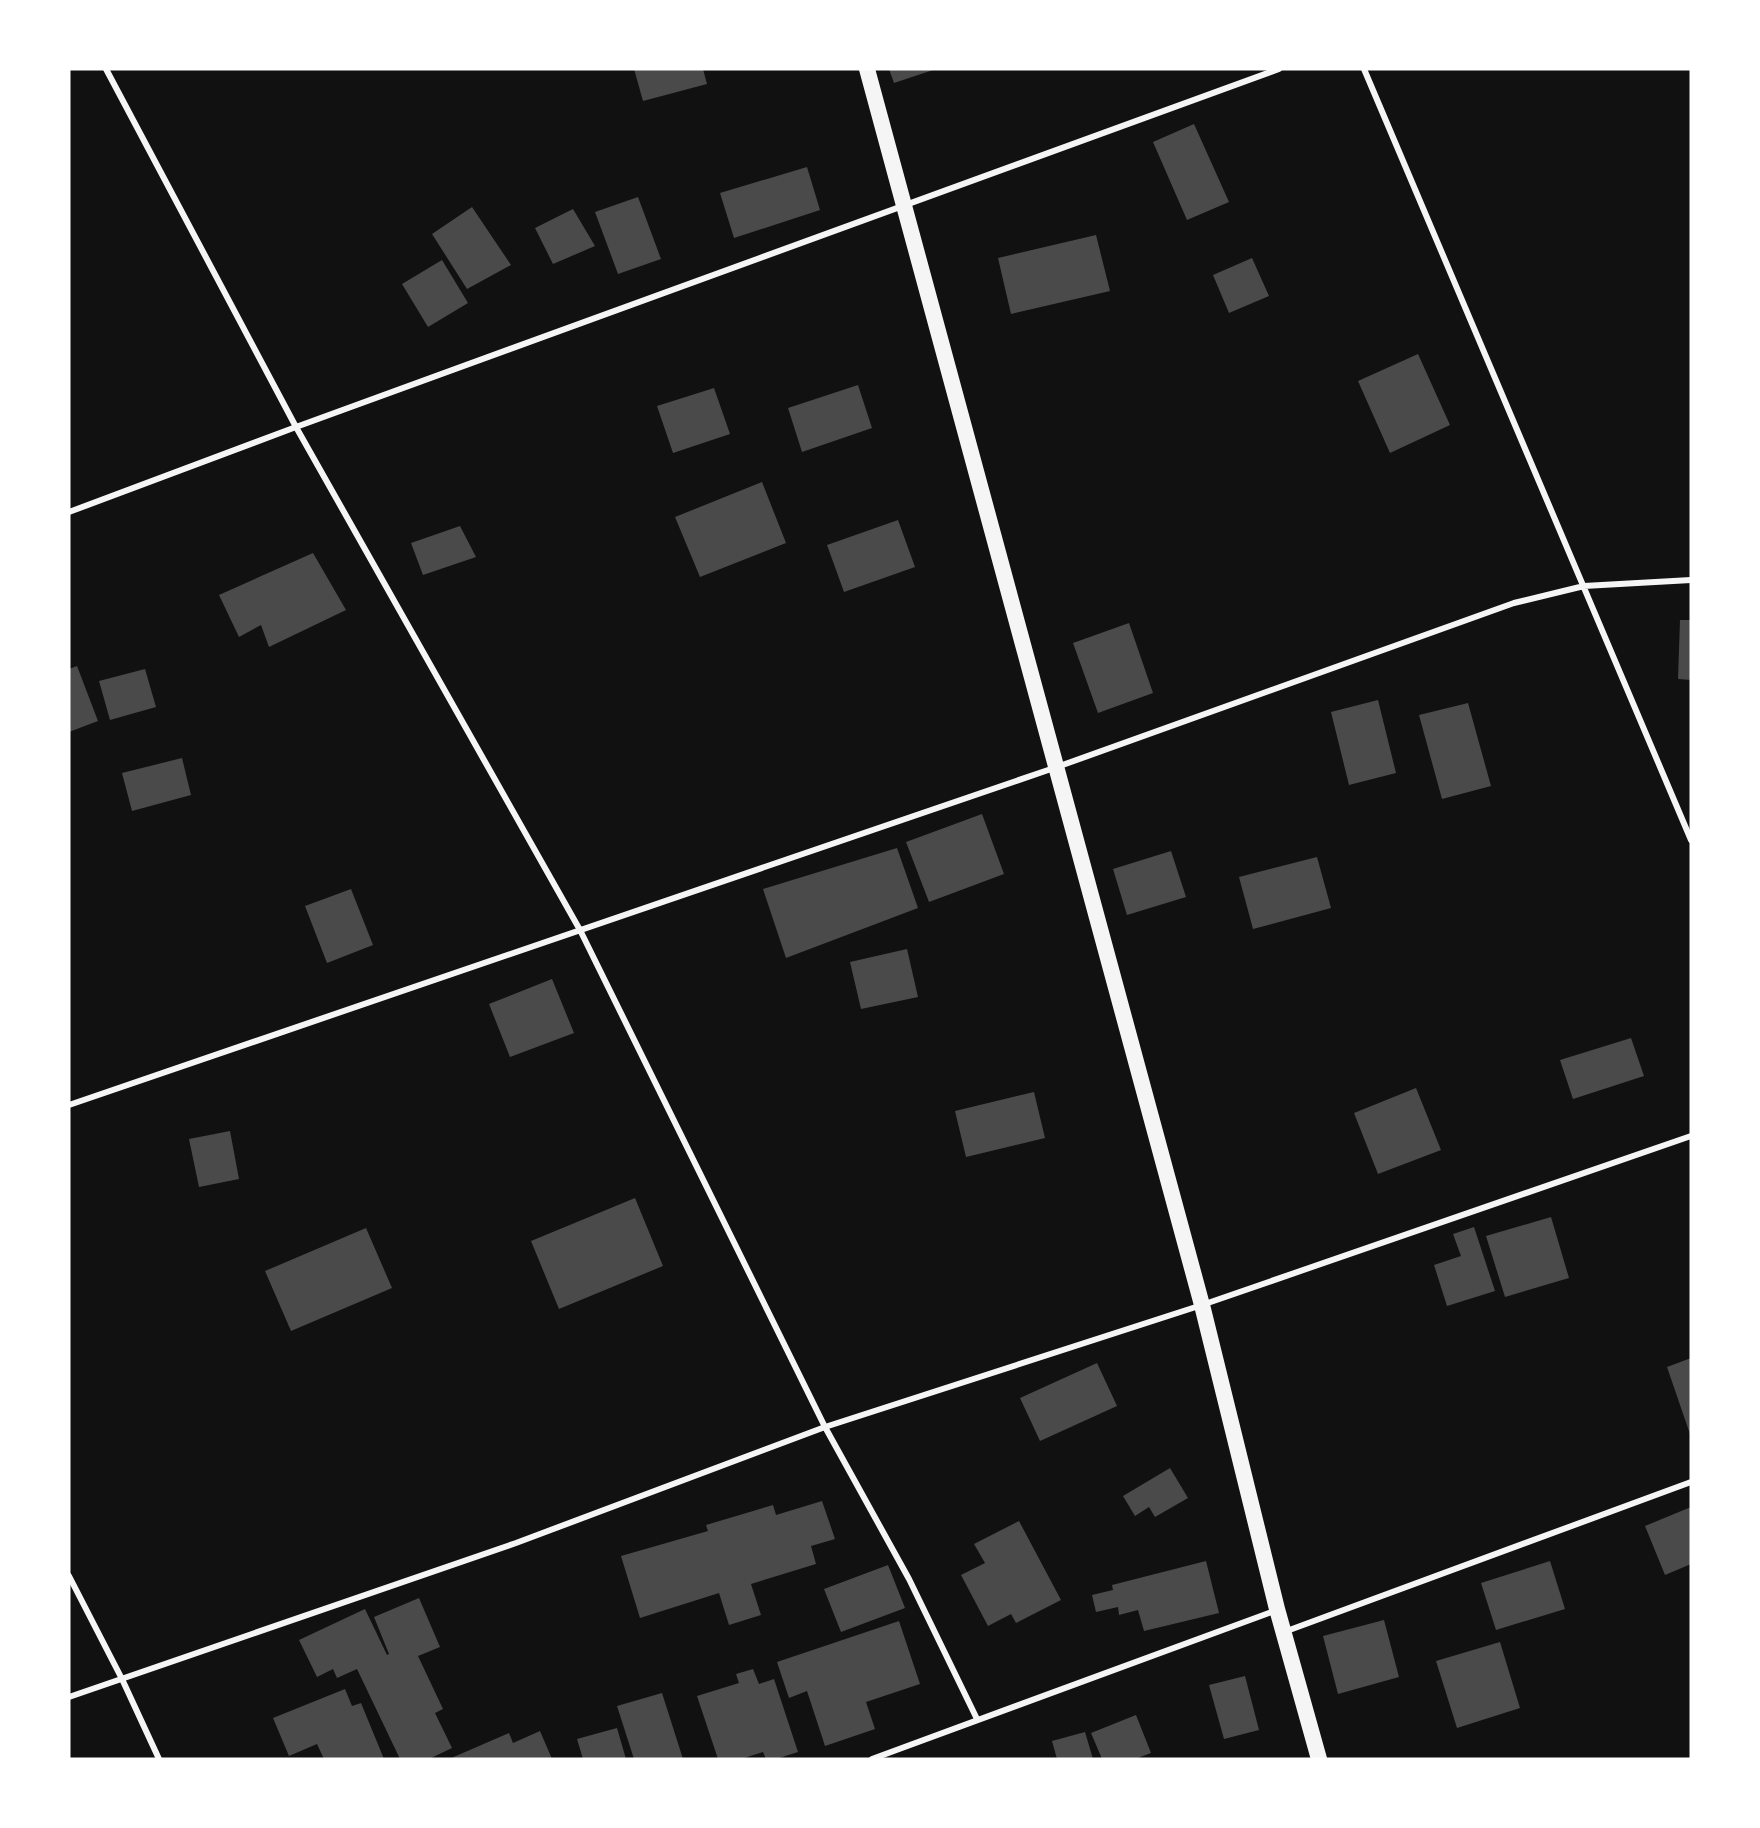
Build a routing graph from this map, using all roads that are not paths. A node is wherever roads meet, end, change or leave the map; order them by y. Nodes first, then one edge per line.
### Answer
1 (106, 69) edge
2 (867, 69) edge
3 (1279, 69) edge
4 (1364, 69) edge
5 (906, 205) junction
6 (296, 427) junction
7 (69, 512) edge
8 (1691, 580) edge
9 (1584, 586) junction
10 (1058, 767) junction
11 (1691, 840) edge
12 (580, 930) junction
13 (69, 1105) edge
14 (1691, 1136) edge
15 (1202, 1305) junction
16 (825, 1427) junction
17 (1691, 1482) edge
18 (69, 1576) edge
19 (1277, 1609) junction
20 (1284, 1632) junction
21 (122, 1679) junction
22 (69, 1697) edge
23 (977, 1719) junction
24 (159, 1759) edge
25 (873, 1759) edge
26 (1319, 1759) edge

1 - 6 street
2 - 5 highway
3 - 5 street
4 - 9 street
5 - 6 street
5 - 10 highway
6 - 7 street
6 - 12 street
8 - 9 street
9 - 10 street
9 - 11 street
10 - 12 street
10 - 15 highway
12 - 13 street
12 - 16 street
14 - 15 street
15 - 16 street
15 - 19 highway
16 - 21 street
16 - 23 street
17 - 20 street
18 - 21 street
19 - 20 highway
19 - 23 street
20 - 26 highway
21 - 22 street
21 - 24 street
23 - 25 street

